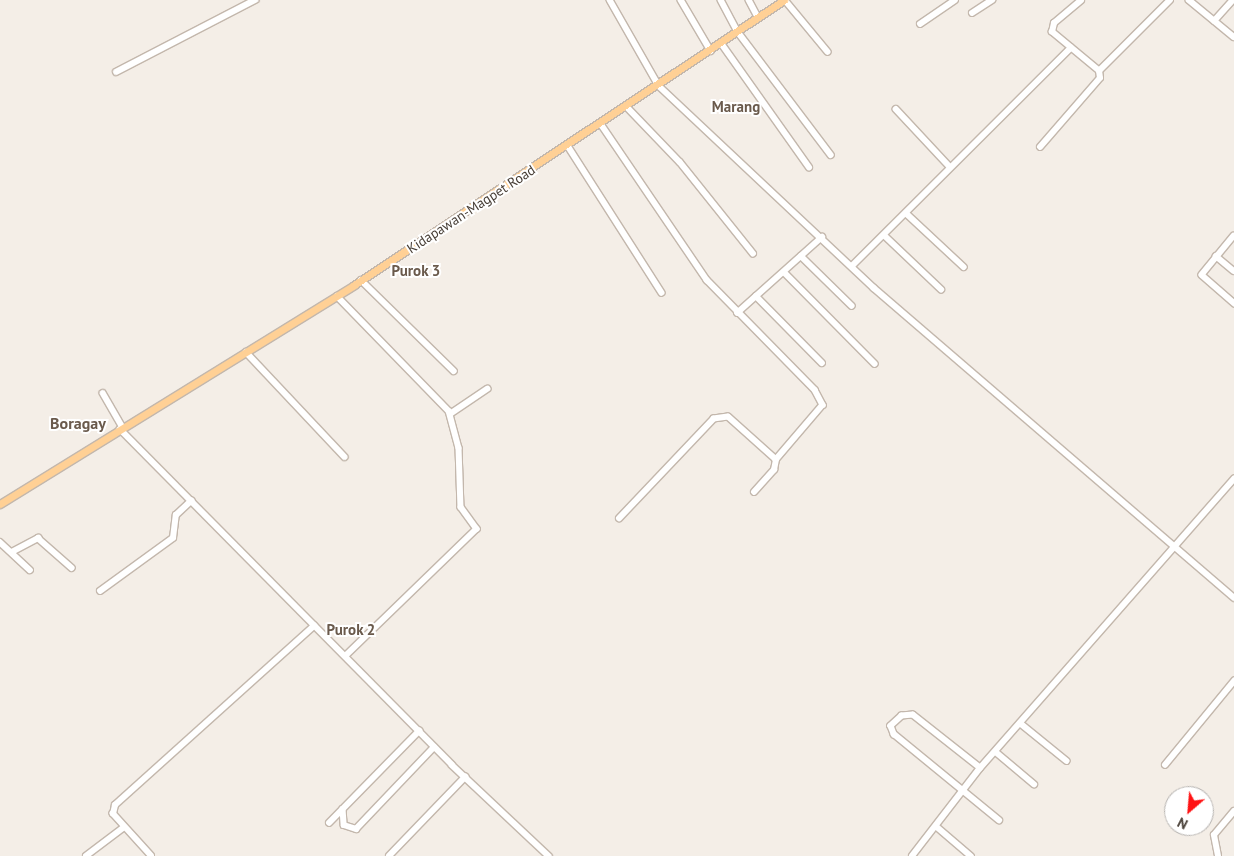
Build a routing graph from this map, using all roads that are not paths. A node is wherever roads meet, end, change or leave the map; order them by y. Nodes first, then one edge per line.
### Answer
1 (255, 0) edge
2 (610, 0) edge
3 (681, 0) edge
4 (721, 0) edge
5 (749, 0) edge
6 (784, 0) edge
7 (955, 0) edge
8 (1081, 0) edge
9 (1170, 0) edge
10 (1190, 0) edge
11 (1233, 0) edge
12 (989, 1) edge
13 (972, 13) dead end
14 (758, 17) junction
15 (1214, 21) junction
16 (920, 24) dead end
17 (738, 32) junction
18 (1234, 37) edge
19 (722, 44) junction
20 (1071, 48) junction
21 (711, 51) junction
22 (828, 52) dead end
23 (1099, 71) junction
24 (116, 72) dead end
25 (659, 86) junction
26 (627, 107) junction
27 (896, 109) dead end
28 (601, 124) junction
29 (568, 146) junction
30 (1040, 147) dead end
31 (831, 155) dead end
32 (809, 167) dead end
33 (950, 167) junction
34 (906, 212) junction
35 (884, 235) junction
36 (822, 237) junction
37 (1234, 237) edge
38 (753, 254) dead end
39 (801, 256) junction
40 (1216, 256) junction
41 (852, 266) junction
42 (964, 267) dead end
43 (1234, 271) edge
44 (784, 272) junction
45 (361, 280) junction
46 (941, 289) dead end
47 (662, 293) dead end
48 (337, 296) junction
49 (756, 296) junction
50 (1234, 303) edge
51 (852, 306) dead end
52 (737, 313) junction
53 (246, 352) junction
54 (822, 363) dead end
55 (875, 364) dead end
56 (454, 371) dead end
57 (487, 389) dead end
58 (103, 393) dead end
59 (450, 414) junction
60 (122, 428) junction
61 (346, 457) dead end
62 (776, 460) junction
63 (1234, 479) edge
64 (754, 492) dead end
65 (191, 502) junction
66 (0, 504) edge
67 (620, 518) dead end
68 (0, 542) edge
69 (1176, 546) junction
70 (12, 552) junction
71 (72, 568) dead end
72 (30, 570) dead end
73 (100, 591) dead end
74 (1234, 598) edge
75 (314, 626) junction
76 (346, 656) junction
77 (1234, 681) edge
78 (1020, 723) junction
79 (419, 731) junction
80 (434, 747) junction
81 (996, 752) junction
82 (1067, 761) dead end
83 (1165, 765) dead end
84 (980, 768) junction
85 (465, 777) junction
86 (1034, 784) dead end
87 (963, 789) junction
88 (343, 809) junction
89 (1234, 811) edge
90 (999, 820) dead end
91 (329, 823) dead end
92 (936, 826) junction
93 (124, 828) junction
94 (86, 856) edge
95 (151, 856) edge
96 (389, 856) edge
97 (549, 856) edge
98 (912, 856) edge
99 (971, 856) edge
100 (1218, 856) edge

1 - 24 street
2 - 25 street
3 - 21 street
4 - 17 street
5 - 14 street
6 - 14 main road, Kidapawan-Magpet Road
6 - 22 street
7 - 16 street
8 - 20 street
9 - 23 street
10 - 15 street
11 - 15 street
12 - 13 street
14 - 17 main road, Kidapawan-Magpet Road
15 - 18 street
17 - 19 main road, Kidapawan-Magpet Road
17 - 31 street
19 - 21 main road, Kidapawan-Magpet Road
19 - 32 street
20 - 23 street
20 - 33 street
21 - 25 main road, Kidapawan-Magpet Road
23 - 30 street
25 - 26 main road, Kidapawan-Magpet Road
25 - 36 street
26 - 28 main road, Kidapawan-Magpet Road
26 - 38 street
27 - 33 street
28 - 29 main road, Kidapawan-Magpet Road
28 - 52 street
29 - 45 main road, Kidapawan-Magpet Road
29 - 47 street
33 - 34 street
34 - 35 street
34 - 42 street
35 - 41 street
35 - 46 street
36 - 39 street
36 - 41 street
37 - 40 street
39 - 44 street
39 - 51 street
40 - 43 street
40 - 50 street
41 - 69 street
44 - 49 street
44 - 55 street
45 - 48 main road, Kidapawan-Magpet Road
45 - 56 street
48 - 53 main road, Kidapawan-Magpet Road
48 - 59 street
49 - 52 street
49 - 54 street
52 - 62 street
53 - 60 main road, Kidapawan-Magpet Road
53 - 61 street
57 - 59 street
58 - 60 street
59 - 76 street
60 - 65 street
60 - 66 main road, Kidapawan-Magpet Road
62 - 64 street
62 - 67 street
63 - 69 street
65 - 73 street
65 - 75 street
68 - 70 street
69 - 74 street
69 - 78 street
70 - 71 street
70 - 72 street
75 - 76 street
75 - 93 street
76 - 79 street
77 - 83 street
78 - 81 street
78 - 82 street
79 - 80 street
79 - 88 street
80 - 85 street
80 - 88 street
81 - 84 street
81 - 86 street
84 - 87 street
84 - 87 street
85 - 96 street
85 - 97 street
87 - 90 street
87 - 92 street
88 - 91 street
89 - 100 street
92 - 98 street
92 - 99 street
93 - 94 street
93 - 95 street

